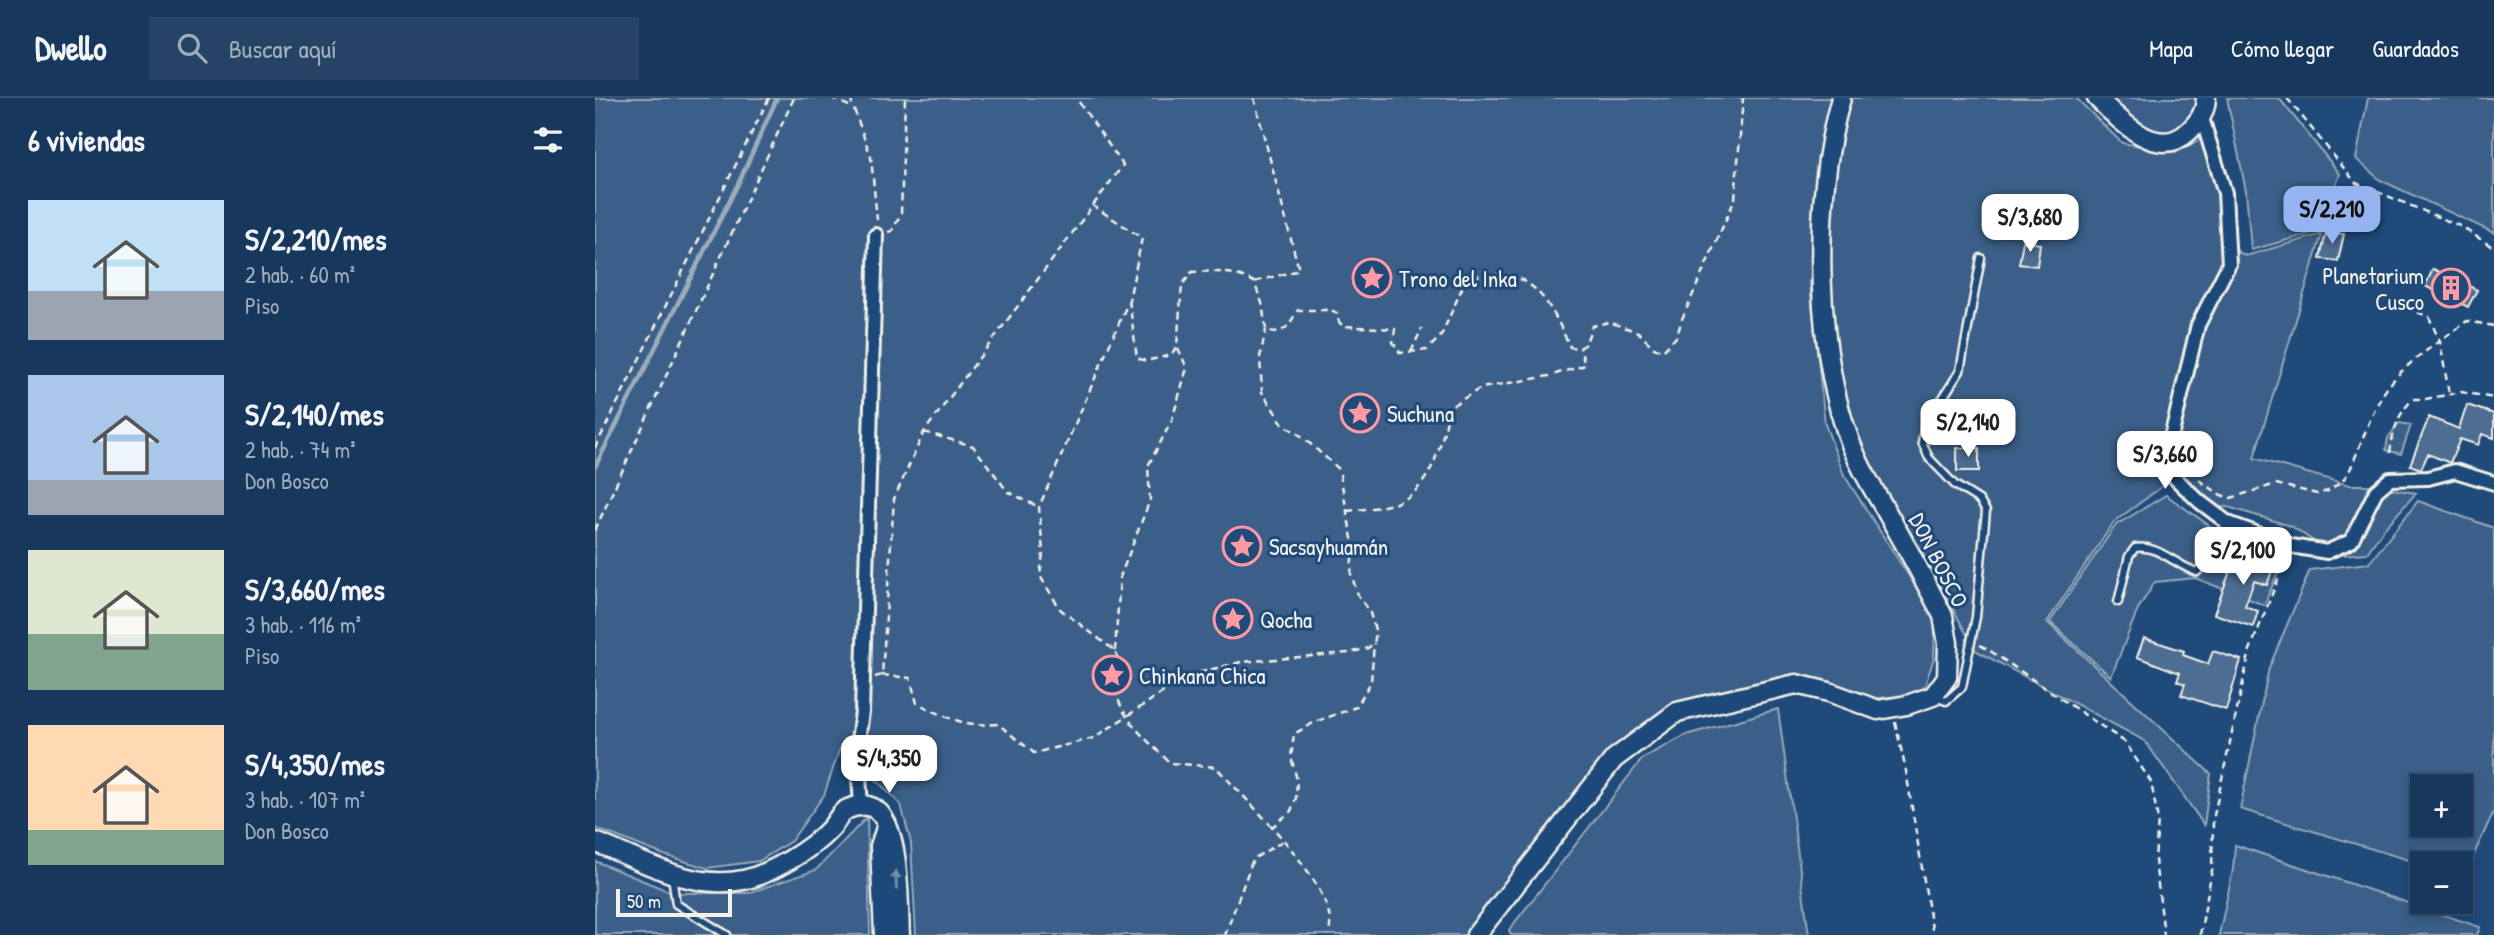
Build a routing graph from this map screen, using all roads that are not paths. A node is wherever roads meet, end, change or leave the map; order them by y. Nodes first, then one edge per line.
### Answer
1 (1841, 98) edge
2 (2097, 98) edge
3 (2206, 98) edge
4 (2202, 118) junction
5 (876, 235) road end
6 (1981, 258) dead end
7 (2494, 483) edge
8 (2228, 523) junction
9 (2117, 602) dead end
10 (1933, 696) junction
11 (861, 805) junction
12 (887, 825) junction
13 (595, 842) edge
14 (672, 874) junction
15 (727, 935) edge
16 (884, 935) edge
17 (900, 935) edge
18 (1476, 935) edge

1 - 10 street, DON BOSCO
2 - 4 street
3 - 4 street
4 - 8 street
5 - 11 street
6 - 10 lane
7 - 8 street
8 - 9 lane
10 - 18 street
11 - 12 street
11 - 14 street
12 - 16 street
17 -> 12 street
13 - 14 street
14 - 15 lane

